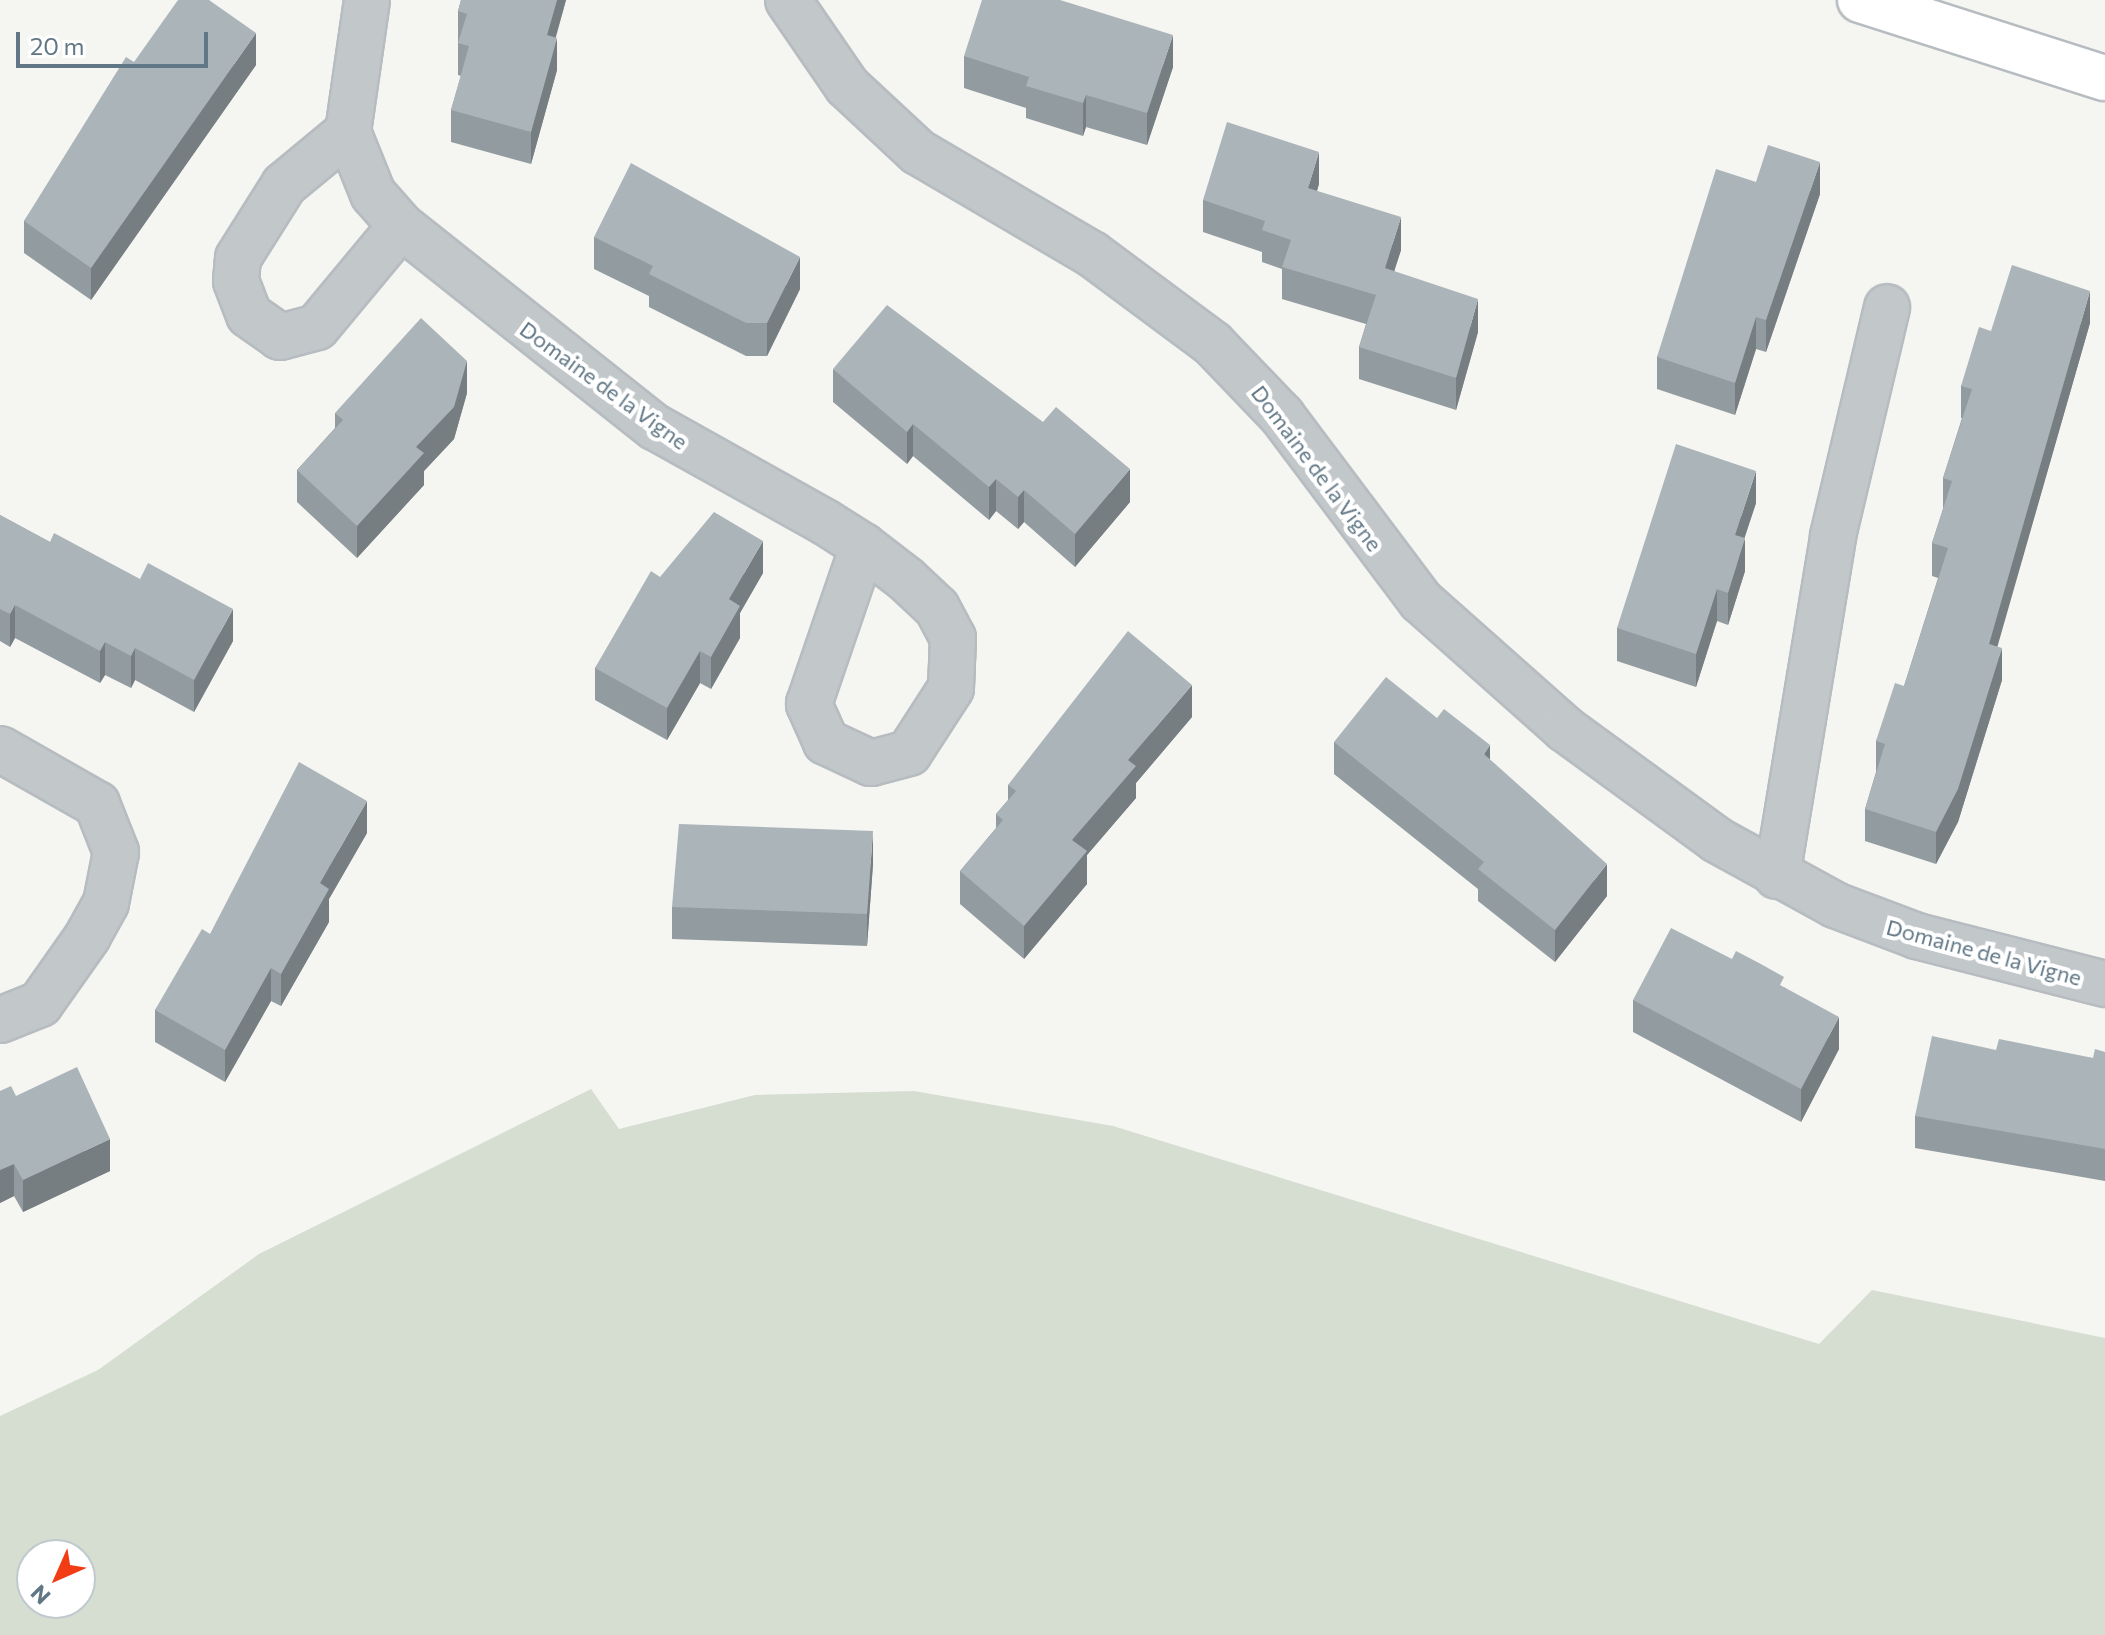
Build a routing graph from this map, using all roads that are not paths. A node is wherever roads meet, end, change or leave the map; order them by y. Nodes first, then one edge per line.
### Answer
1 (367, 0) edge
2 (788, 0) edge
3 (1860, 0) edge
4 (2105, 78) edge
5 (348, 132) junction
6 (401, 226) junction
7 (1887, 307) dead end
8 (863, 546) junction
9 (0, 749) edge
10 (1777, 876) junction
11 (2105, 984) edge
12 (0, 1020) edge

1 - 5 street
2 - 10 street, Domaine de la Vigne
3 - 4 main road
5 - 6 street, Domaine de la Vigne
5 - 6 street
6 - 8 street, Domaine de la Vigne
7 - 10 street
8 - 8 street, Domaine de la Vigne
9 - 12 street
10 - 11 street, Domaine de la Vigne

